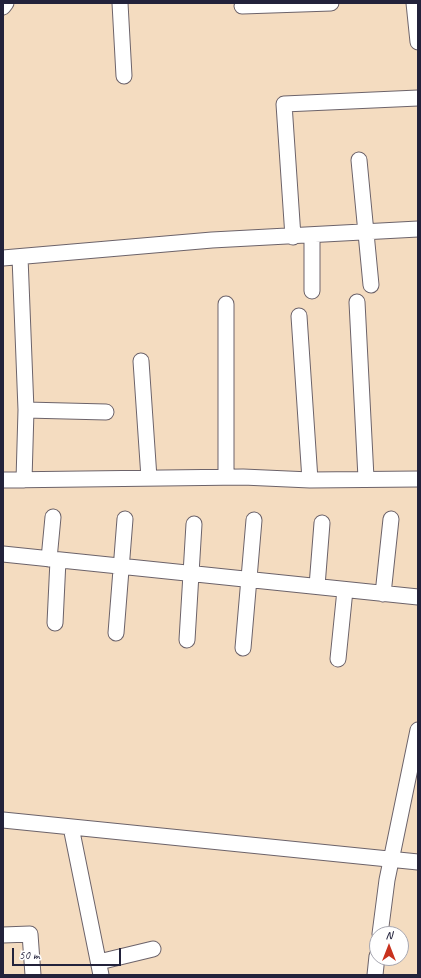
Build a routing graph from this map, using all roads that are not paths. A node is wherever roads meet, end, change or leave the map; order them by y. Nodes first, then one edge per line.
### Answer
1 (6, 3) edge
2 (120, 3) edge
3 (331, 3) edge
4 (414, 3) edge
5 (242, 6) dead end
6 (3, 7) edge
7 (418, 42) edge
8 (124, 76) dead end
9 (418, 98) edge
10 (359, 160) dead end
11 (418, 229) edge
12 (366, 231) junction
13 (312, 235) junction
14 (293, 237) junction
15 (20, 257) junction
16 (3, 258) edge
17 (371, 284) dead end
18 (312, 291) dead end
19 (357, 302) dead end
20 (226, 304) dead end
21 (299, 316) dead end
22 (141, 361) dead end
23 (26, 410) junction
24 (106, 412) dead end
25 (226, 477) junction
26 (149, 478) junction
27 (366, 478) junction
28 (418, 479) edge
29 (3, 480) edge
30 (24, 480) junction
31 (310, 480) junction
32 (53, 517) dead end
33 (125, 519) dead end
34 (391, 519) dead end
35 (254, 520) dead end
36 (322, 523) dead end
37 (194, 524) dead end
38 (3, 554) edge
39 (54, 559) junction
40 (122, 565) junction
41 (192, 573) junction
42 (248, 579) junction
43 (317, 586) junction
44 (345, 590) junction
45 (383, 594) junction
46 (418, 597) edge
47 (55, 623) dead end
48 (116, 633) dead end
49 (187, 640) dead end
50 (244, 648) dead end
51 (338, 659) dead end
52 (418, 730) edge
53 (3, 820) edge
54 (71, 827) junction
55 (391, 860) junction
56 (418, 862) edge
57 (381, 926) edge
58 (3, 935) edge
59 (153, 949) dead end
60 (100, 968) edge
61 (33, 975) edge

1 - 6 street
2 - 8 street
3 - 5 street
4 - 7 street
9 - 14 street
10 - 12 street
11 - 12 street
12 - 13 street
12 - 17 street
13 - 14 street
13 - 18 street
14 - 15 street
15 - 16 street
15 - 23 street
19 - 27 street
20 - 25 street
21 - 31 street
22 - 26 street
23 - 24 street
23 - 30 street
25 - 26 street
25 - 31 street
26 - 30 street
27 - 28 street
27 - 31 street
29 - 30 street
32 - 39 street
33 - 40 street
34 - 45 street
35 - 42 street
36 - 43 street
37 - 41 street
38 - 39 street
39 - 40 street
39 - 47 street
40 - 41 street
40 - 48 street
41 - 42 street
41 - 49 street
42 - 43 street
42 - 50 street
43 - 44 street
44 - 45 street
44 - 51 street
45 - 46 street
52 - 55 street
53 - 54 street
54 - 55 street
54 - 60 street
55 - 56 street
55 - 57 street
58 - 61 street
59 - 60 street

